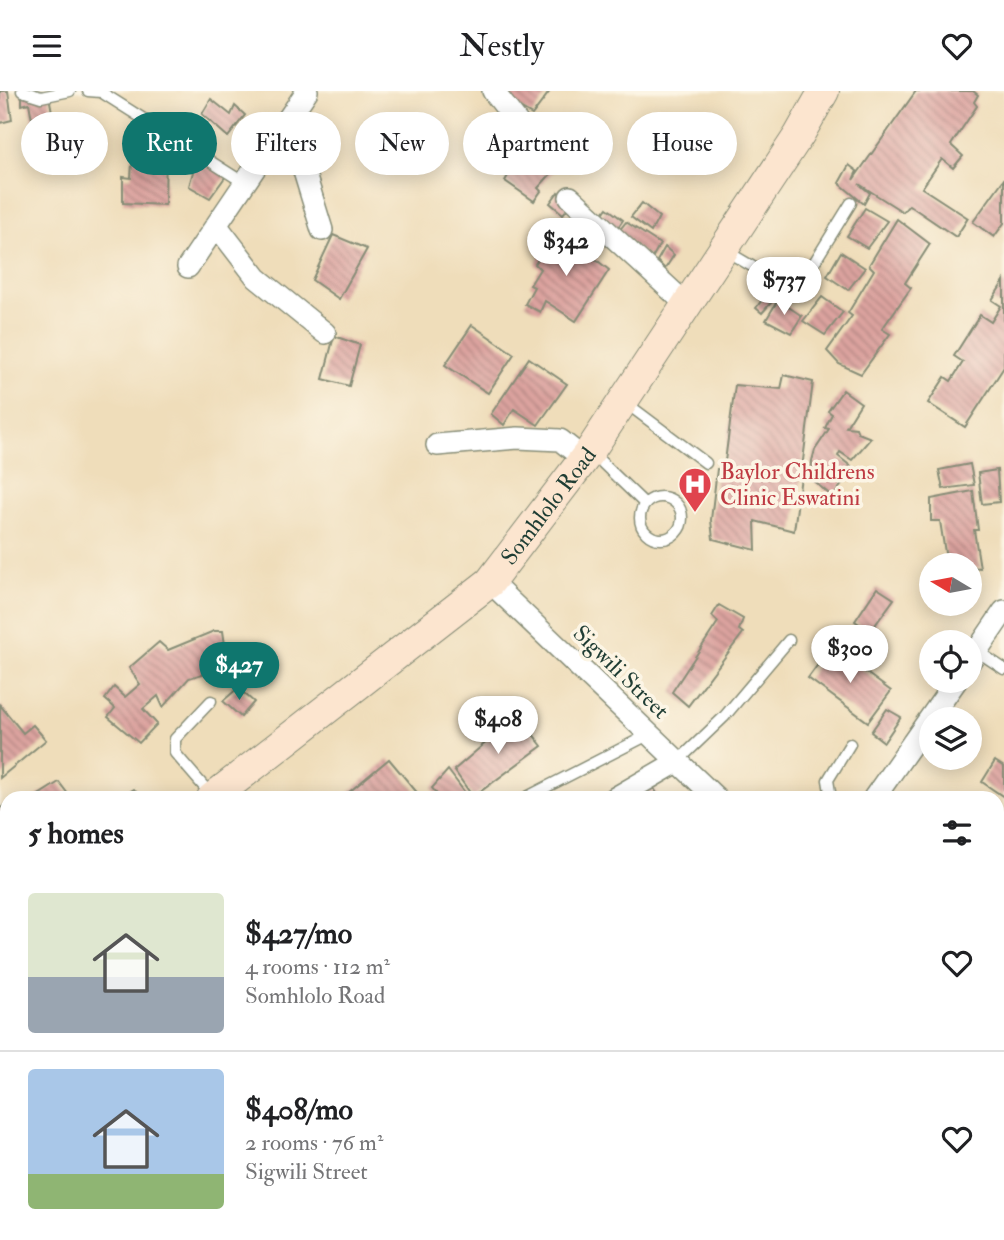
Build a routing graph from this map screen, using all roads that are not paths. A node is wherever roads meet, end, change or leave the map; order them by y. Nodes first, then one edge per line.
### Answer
1 (22, 91) edge
2 (70, 91) edge
3 (88, 91) edge
4 (307, 91) edge
5 (493, 91) edge
6 (824, 91) edge
7 (833, 91) edge
8 (293, 112) edge
9 (509, 112) edge
10 (799, 135) junction
11 (252, 175) edge
12 (305, 175) edge
13 (246, 184) junction
14 (570, 197) dead end
15 (851, 203) dead end
16 (217, 226) junction
17 (322, 230) dead end
18 (723, 250) junction
19 (188, 267) dead end
20 (687, 305) junction
21 (325, 333) dead end
22 (623, 401) junction
23 (437, 445) dead end
24 (587, 455) junction
25 (706, 463) dead end
26 (645, 504) junction
27 (490, 582) junction
28 (1000, 626) edge
29 (789, 641) dead end
30 (982, 646) edge
31 (982, 660) edge
32 (1004, 669) edge
33 (948, 693) edge
34 (211, 701) dead end
35 (648, 735) junction
36 (850, 744) dead end
37 (677, 762) junction
38 (207, 791) edge
39 (222, 791) edge
40 (539, 791) edge
41 (627, 791) edge
42 (708, 791) edge
43 (830, 791) edge
44 (879, 791) edge

1 - 2 lane
3 - 13 lane
4 - 8 street
5 - 9 street
6 - 10 main road, Somhlolo Road
7 - 10 main road, Somhlolo Road
10 - 18 main road, Somhlolo Road
11 - 13 street
12 - 17 street
13 - 16 street
14 - 20 street
15 - 18 lane
16 - 19 street
16 - 21 street
18 - 20 main road, Somhlolo Road
20 - 22 main road, Somhlolo Road
22 - 24 main road, Somhlolo Road
22 - 25 lane
23 - 24 street
24 - 26 lane
24 - 27 main road, Somhlolo Road
26 - 26 lane
27 - 35 street, Sigwili Street
27 - 39 main road, Somhlolo Road
28 - 30 street
29 - 37 lane
31 - 32 lane
33 - 44 street
34 - 38 lane
35 - 37 street, Sigwili Street
35 - 40 lane
36 - 43 lane
37 - 41 street
37 - 42 street, Sigwili Street

